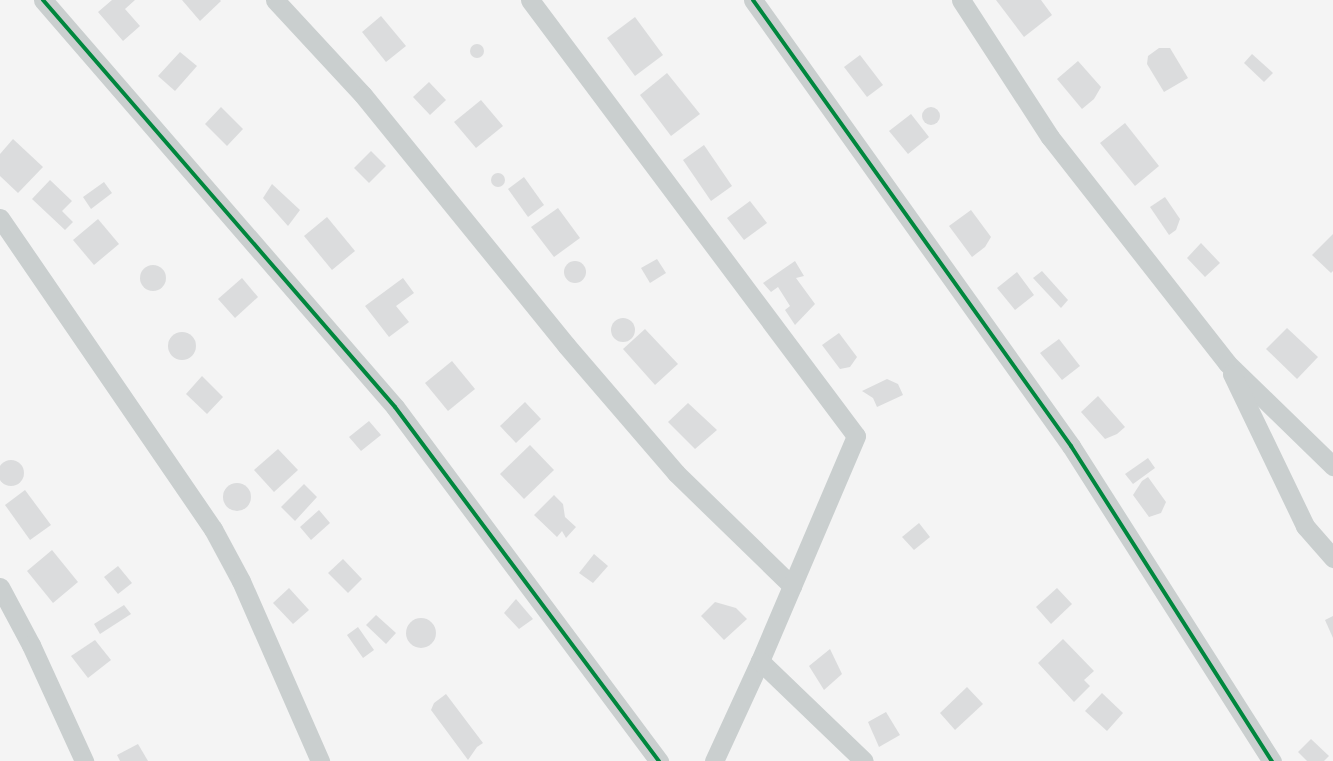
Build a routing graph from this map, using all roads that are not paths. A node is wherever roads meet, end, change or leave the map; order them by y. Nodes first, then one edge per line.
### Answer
1 (43, 0) edge
2 (275, 0) edge
3 (530, 0) edge
4 (753, 0) edge
5 (961, 0) edge
6 (0, 218) edge
7 (1227, 363) junction
8 (1333, 466) edge
9 (1333, 558) edge
10 (792, 586) junction
11 (0, 587) edge
12 (760, 661) junction
13 (84, 761) edge
14 (320, 761) edge
15 (659, 761) edge
16 (714, 761) edge
17 (864, 761) edge
18 (1272, 761) edge

1 - 15 street
2 - 10 street
3 - 10 street
4 - 18 street
5 - 7 street
6 - 14 street
7 - 8 street
7 - 9 street
10 - 12 street
11 - 13 street
12 - 16 street
12 - 17 street

